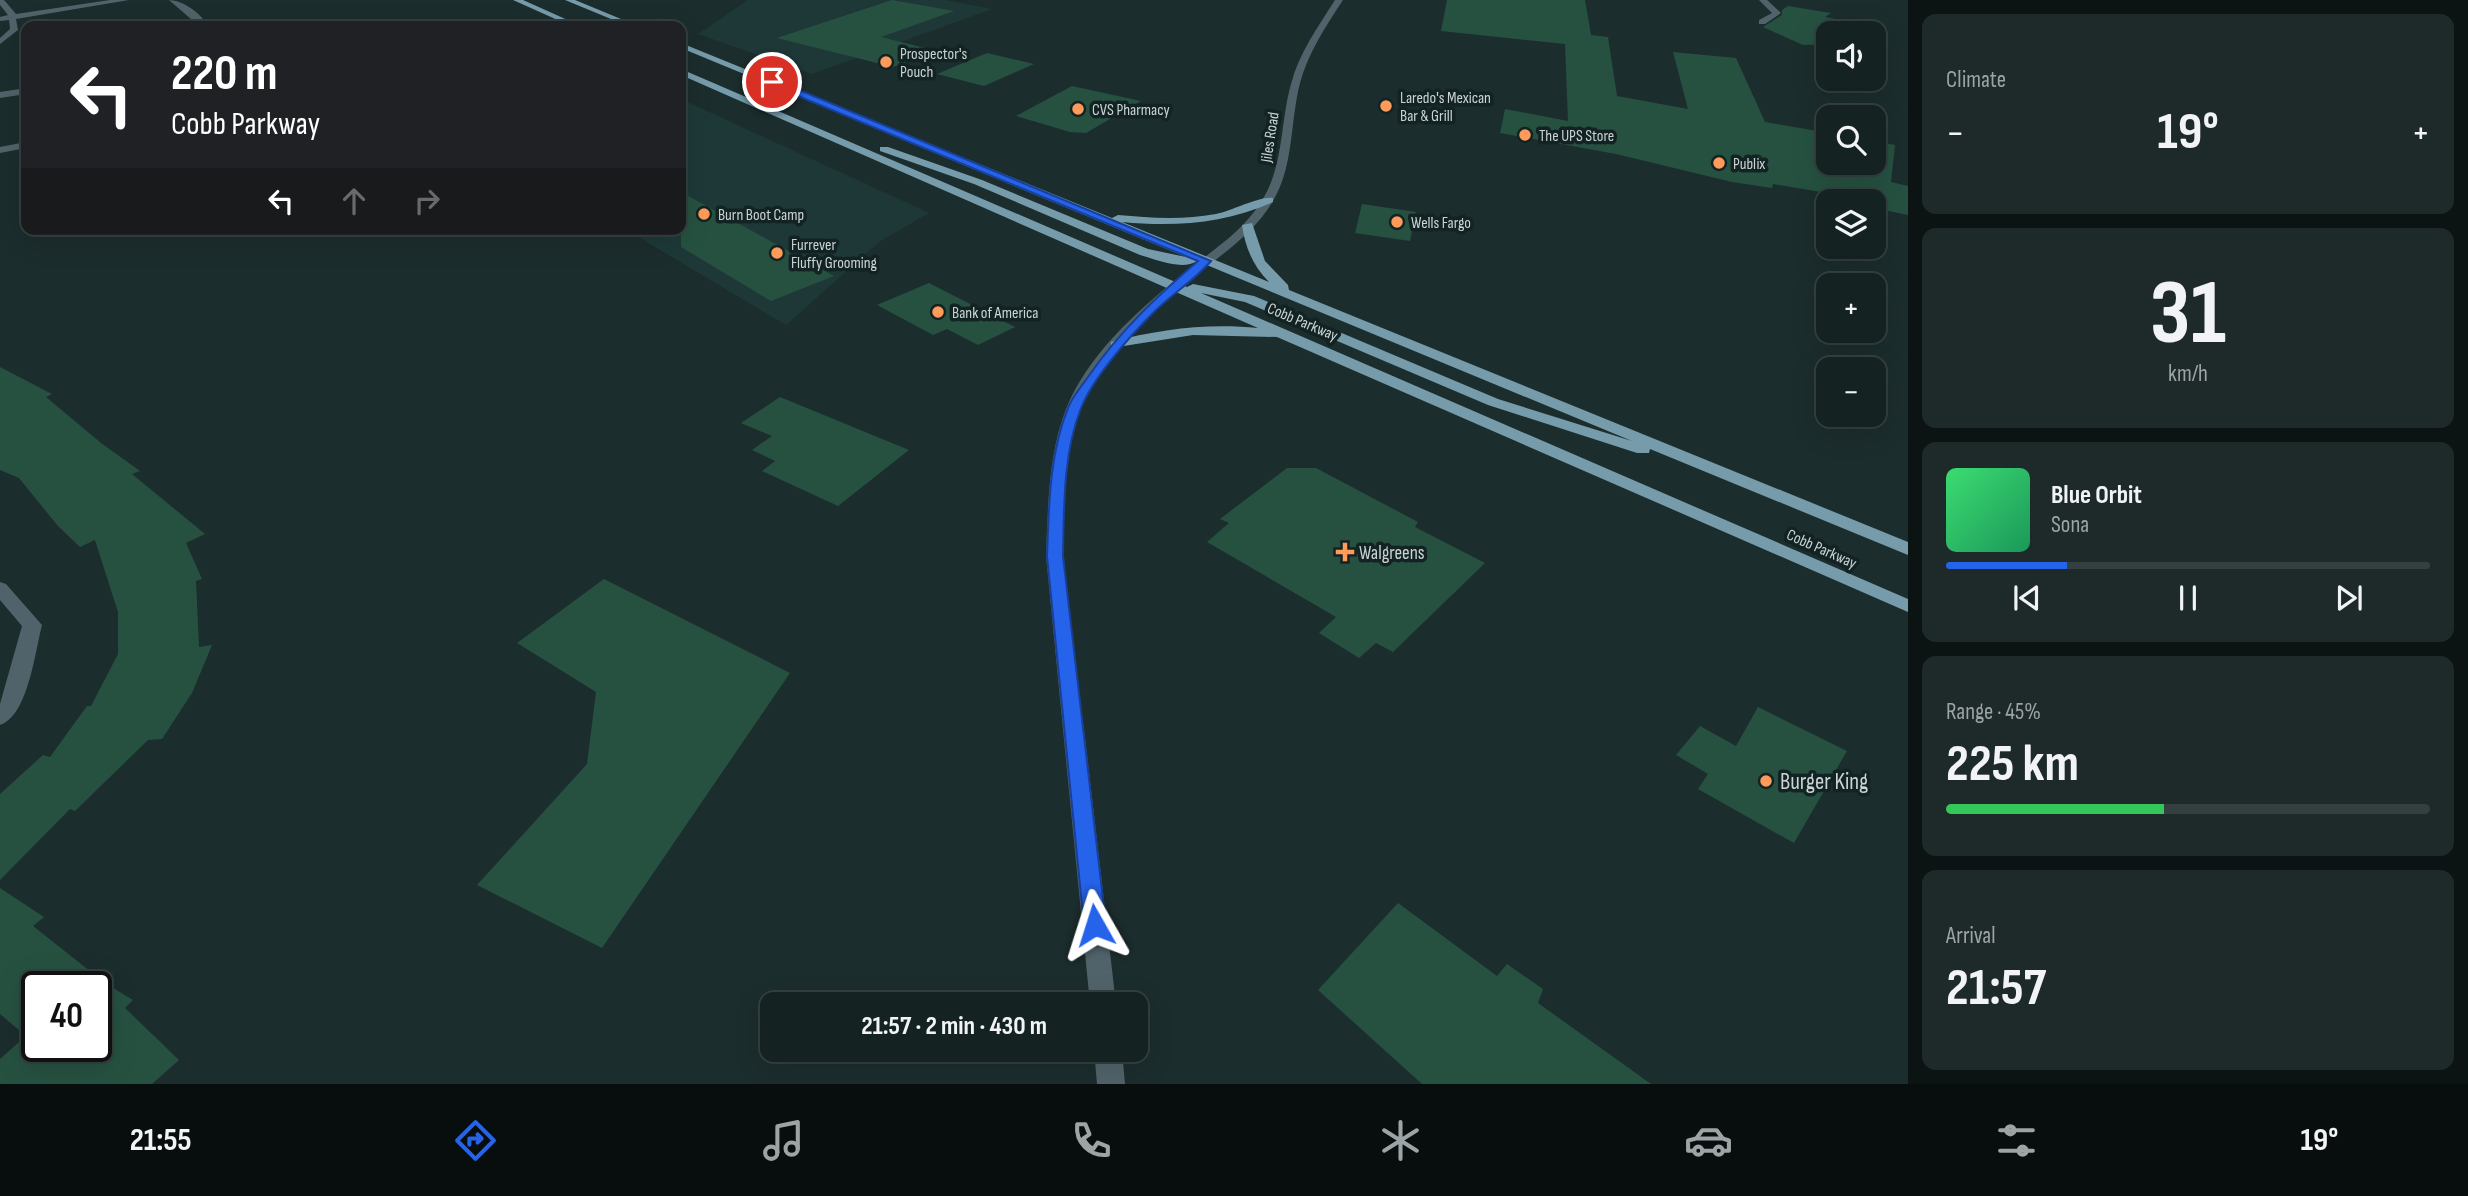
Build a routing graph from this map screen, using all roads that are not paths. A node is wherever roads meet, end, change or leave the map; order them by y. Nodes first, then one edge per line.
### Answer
1 (0, 0) edge
2 (125, 0) edge
3 (173, 0) edge
4 (517, 0) edge
5 (569, 0) edge
6 (1339, 0) edge
7 (1763, 0) edge
8 (13, 17) junction
9 (0, 19) edge
10 (201, 21) edge
11 (565, 21) edge
12 (622, 21) edge
13 (1762, 22) dead end
14 (0, 42) edge
15 (686, 47) edge
16 (686, 74) edge
17 (21, 92) edge
18 (0, 95) edge
19 (824, 134) junction
20 (21, 146) edge
21 (0, 150) edge
22 (1269, 200) junction
23 (1089, 213) junction
24 (1248, 225) junction
25 (1205, 261) junction
26 (1174, 286) junction
27 (1308, 303) junction
28 (1289, 336) junction
29 (1116, 345) junction
30 (1687, 458) junction
31 (1908, 549) edge
32 (0, 588) edge
33 (1908, 606) edge
34 (0, 718) edge
35 (1102, 992) edge
36 (1109, 1062) edge
37 (1111, 1084) edge

1 - 8 street
2 - 8 street
3 - 10 street
4 - 11 main road
5 - 12 main road
6 - 22 street, Jiles Road
7 - 13 street
8 - 9 street
8 - 14 street
15 - 23 main road, Cobb Parkway
16 - 19 main road, Cobb Parkway
17 - 18 street
19 - 25 main road
19 - 26 main road, Cobb Parkway
20 - 21 street
22 - 23 main road
22 - 24 street, Jiles Road
23 - 25 main road, Cobb Parkway
24 - 25 street, Jiles Road
24 - 27 main road
25 - 26 street, Jiles Road
25 - 27 main road, Cobb Parkway
26 - 28 main road, Cobb Parkway
26 - 29 street, Jiles Road
26 - 30 main road
27 - 30 main road, Cobb Parkway
28 - 29 main road
28 - 33 main road, Cobb Parkway
29 - 35 street, Jiles Road
30 - 31 main road, Cobb Parkway
32 - 34 street
36 - 37 street

